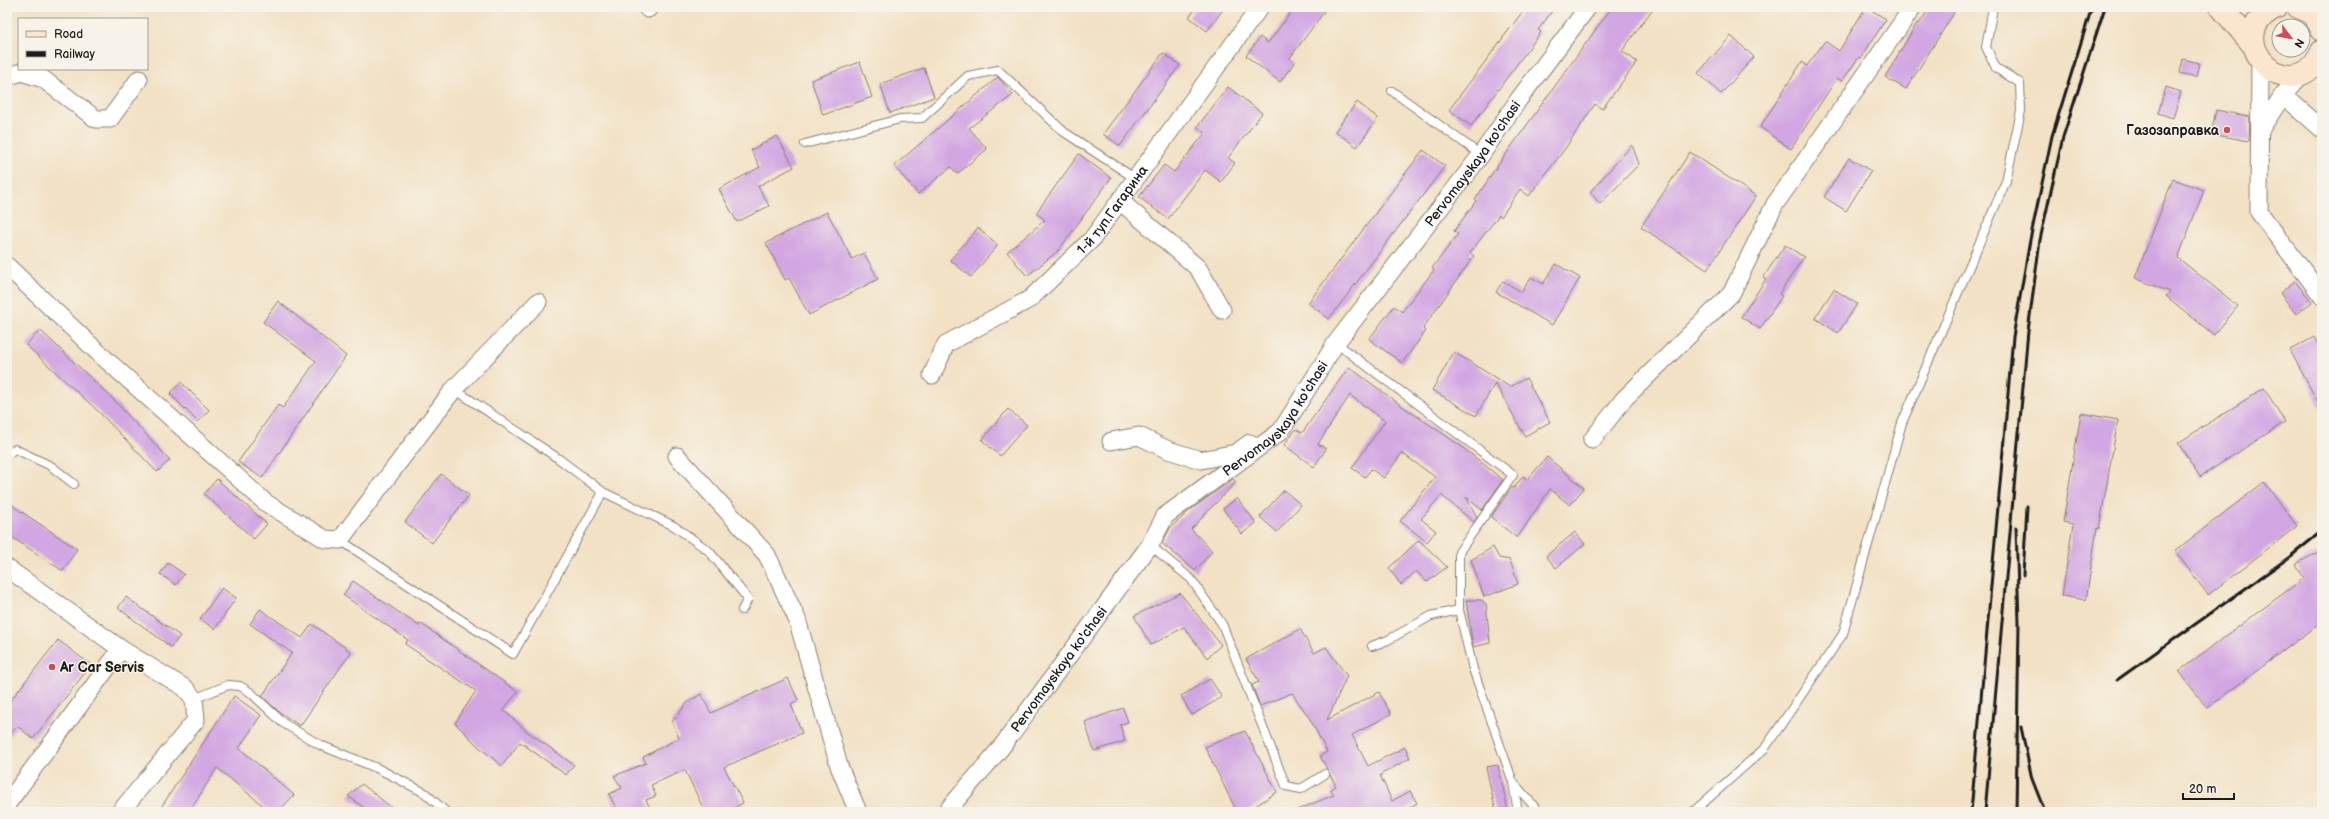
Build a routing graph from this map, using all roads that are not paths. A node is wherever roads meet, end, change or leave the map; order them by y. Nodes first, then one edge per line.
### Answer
1 (1260, 7) edge
2 (1588, 7) edge
3 (1913, 7) edge
4 (1993, 7) edge
5 (2221, 7) edge
6 (2276, 7) edge
7 (2306, 8) edge
8 (2322, 30) edge
9 (2322, 51) edge
10 (2257, 53) junction
11 (2304, 72) junction
12 (7, 78) edge
13 (139, 79) dead end
14 (1392, 91) dead end
15 (2282, 95) junction
16 (2322, 129) edge
17 (2260, 130) junction
18 (804, 144) dead end
19 (1481, 154) junction
20 (1136, 179) junction
21 (1120, 201) junction
22 (7, 266) edge
23 (2322, 296) edge
24 (538, 302) dead end
25 (1222, 310) dead end
26 (1336, 343) junction
27 (932, 375) dead end
28 (454, 389) junction
29 (1592, 440) dead end
30 (1111, 441) dead end
31 (7, 454) edge
32 (677, 456) dead end
33 (74, 484) dead end
34 (603, 492) junction
35 (340, 540) junction
36 (1150, 545) junction
37 (7, 568) edge
38 (742, 610) dead end
39 (1458, 610) junction
40 (1372, 646) dead end
41 (121, 649) junction
42 (194, 700) junction
43 (1325, 774) dead end
44 (1513, 782) junction
45 (7, 804) edge
46 (120, 812) edge
47 (446, 812) edge
48 (858, 812) edge
49 (946, 812) edge
50 (1518, 812) edge
51 (1539, 812) edge
52 (1693, 812) edge

1 - 20 street, 1-й туп.Гагарина
2 - 19 street, Pervomayskaya ko'chasi
3 - 29 street
4 - 52 lane
5 - 10 main road
6 - 10 main road
7 - 8 main road
9 - 11 main road
10 - 11 main road
10 - 17 street
11 - 15 street
12 - 13 street
14 - 19 lane
15 - 16 street
15 - 17 street
17 - 23 street
18 - 20 lane
19 - 26 street, Pervomayskaya ko'chasi
20 - 21 street, 1-й туп.Гагарина
21 - 25 street
21 - 27 street, 1-й туп.Гагарина
22 - 35 street
24 - 28 street
26 - 30 street
26 - 36 street, Pervomayskaya ko'chasi
26 - 39 lane
28 - 34 lane
28 - 35 street
31 - 33 lane
32 - 48 street
34 - 35 lane
34 - 38 lane
36 - 43 lane
36 - 49 street, Pervomayskaya ko'chasi
37 - 41 street
39 - 40 lane
39 - 44 lane
41 - 42 street
41 - 45 street
42 - 46 street
42 - 47 lane
44 - 50 lane
44 - 51 lane

